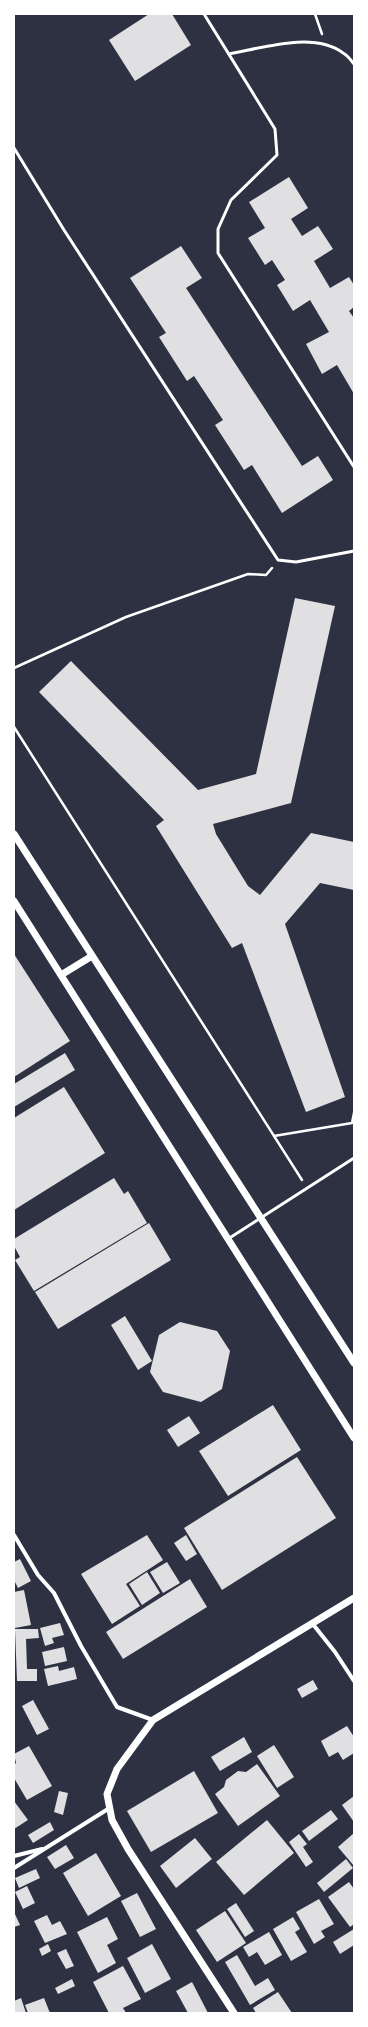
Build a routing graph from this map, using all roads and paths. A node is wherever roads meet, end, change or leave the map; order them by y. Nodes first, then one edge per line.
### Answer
1 (204, 14) edge
2 (315, 14) edge
3 (324, 44) junction
4 (229, 54) junction
5 (354, 64) edge
6 (14, 148) edge
7 (354, 467) edge
8 (354, 551) edge
9 (278, 560) junction
10 (14, 668) edge
11 (14, 727) edge
12 (14, 834) edge
13 (14, 901) edge
14 (92, 956) junction
15 (61, 976) junction
16 (354, 1113) edge
17 (274, 1136) junction
18 (354, 1158) edge
19 (307, 1188) junction
20 (260, 1218) junction
21 (228, 1239) junction
22 (354, 1363) edge
23 (354, 1438) edge
24 (14, 1535) edge
25 (354, 1598) edge
26 (312, 1622) junction
27 (354, 1681) edge
28 (153, 1720) junction
29 (108, 1809) junction
30 (46, 1848) junction
31 (14, 1856) edge
32 (14, 1868) edge
33 (234, 2013) edge

1 - 4 lane
2 - 3 path
3 - 4 lane
3 - 5 lane
4 - 7 lane
6 - 9 lane
8 - 9 lane
9 - 10 path
11 - 17 path
12 - 14 street
13 - 15 street
14 - 15 street
14 - 20 street
15 - 21 street
16 - 17 path
17 - 19 path
18 - 19 lane
19 - 20 lane
20 - 21 lane
20 - 22 street
21 - 23 street
24 - 28 street
25 - 26 street
26 - 27 street
26 - 28 street
28 - 29 street
29 - 30 street
29 - 33 street
30 - 31 street
30 - 32 street

